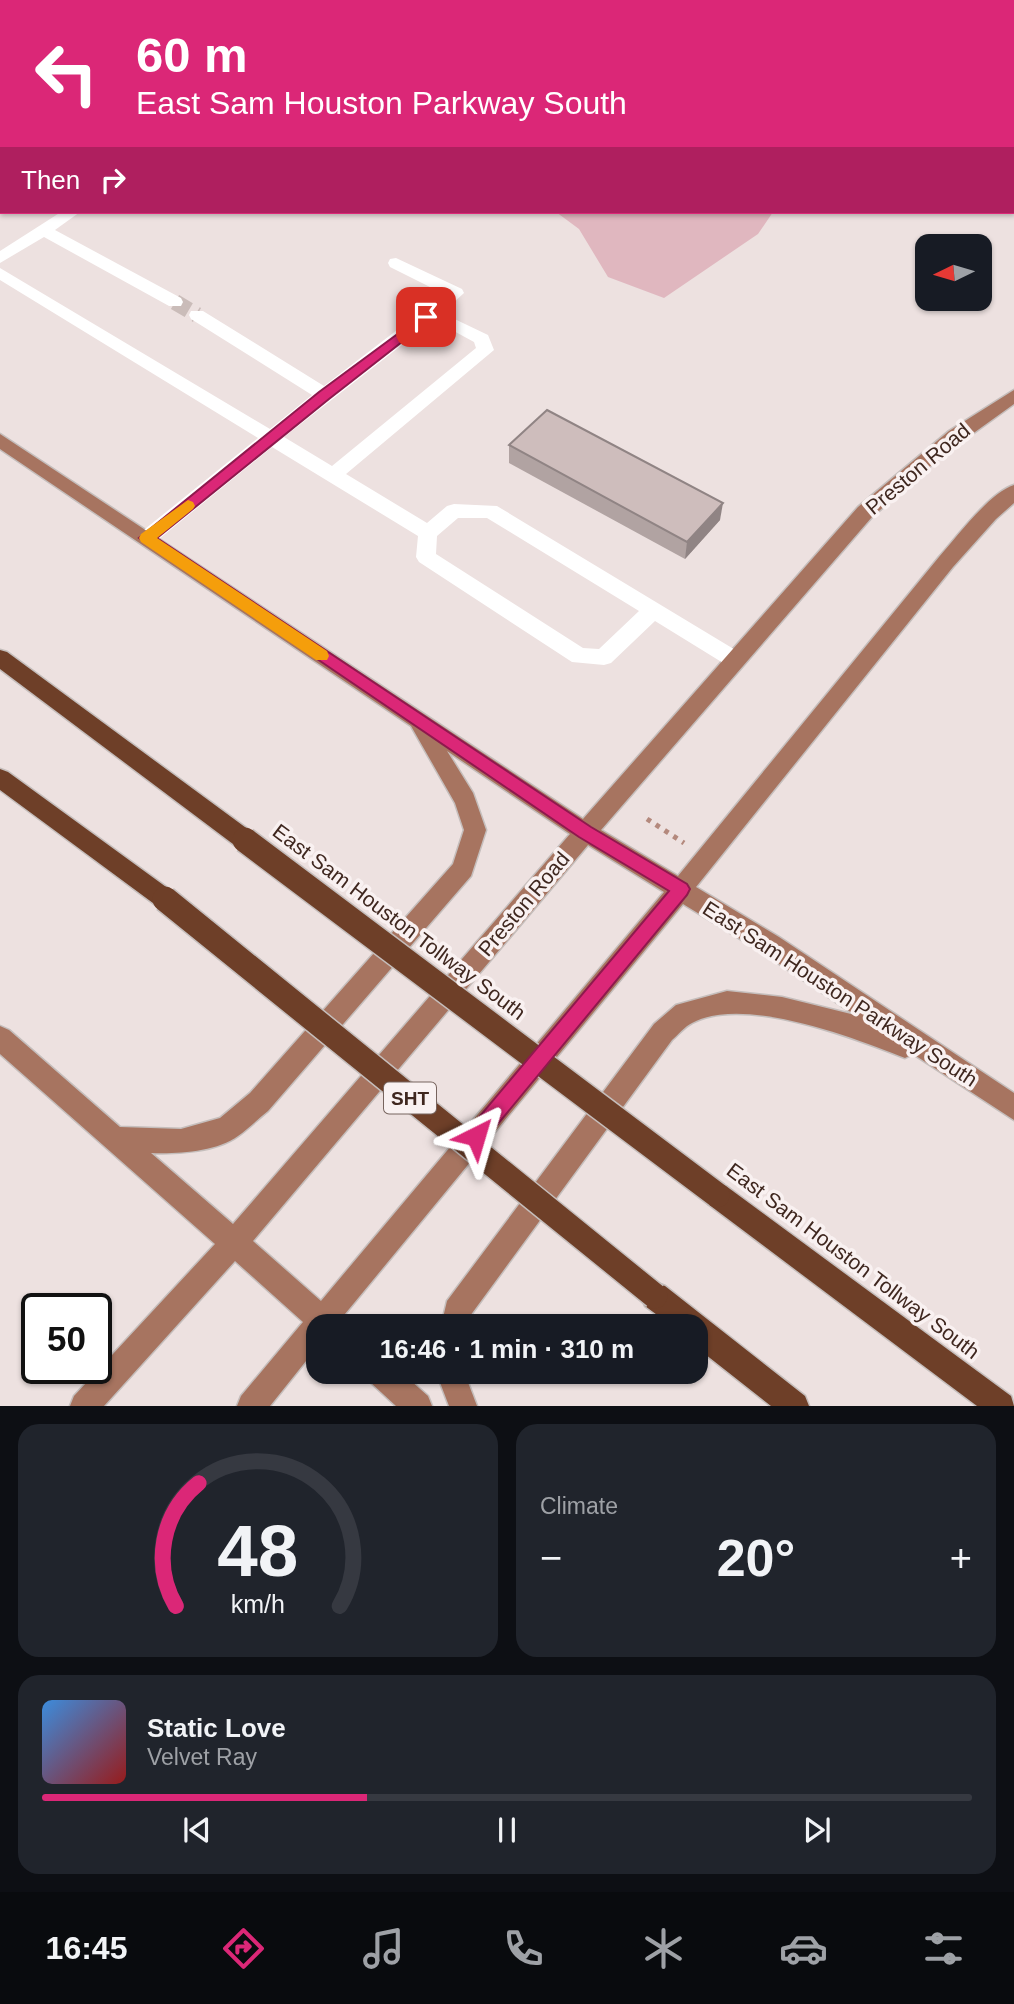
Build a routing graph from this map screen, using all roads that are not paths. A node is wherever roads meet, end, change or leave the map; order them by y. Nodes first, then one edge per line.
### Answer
1 (69, 214) edge
2 (44, 230) junction
3 (0, 258) edge
4 (396, 263) dead end
5 (0, 273) edge
6 (175, 302) tunnel mouth
7 (197, 315) tunnel mouth
8 (426, 317) junction
9 (324, 395) junction
10 (1014, 396) edge
11 (273, 439) junction
12 (0, 440) edge
13 (333, 475) junction
14 (1014, 492) edge
15 (428, 533) junction
16 (147, 538) junction
17 (653, 610) junction
18 (0, 658) edge
19 (735, 660) junction
20 (417, 720) junction
21 (0, 778) edge
22 (585, 832) junction
23 (681, 889) junction
24 (0, 1038) edge
25 (943, 1061) junction
26 (1014, 1108) edge
27 (115, 1139) junction
28 (233, 1244) junction
29 (314, 1314) edge
30 (334, 1314) edge
31 (457, 1314) edge
32 (678, 1314) edge
33 (708, 1338) edge
34 (306, 1346) edge
35 (394, 1384) edge
36 (455, 1384) edge
37 (84, 1405) edge
38 (251, 1405) edge
39 (418, 1405) edge
40 (463, 1405) edge
41 (795, 1405) edge
42 (1001, 1405) edge

1 - 2 lane
2 - 3 lane
2 - 6 lane
4 - 8 lane
5 - 11 lane
7 - 9 lane
8 - 9 lane
8 - 13 lane
9 - 11 lane
10 - 19 main road, Preston Road
11 - 13 lane
11 - 16 lane
12 - 16 main road, East Sam Houston Parkway South
13 - 15 lane
14 - 23 main road
15 - 17 lane
15 - 17 lane
16 - 20 main road, East Sam Houston Parkway South
17 - 19 lane
18 - 42 highway, East Sam Houston Tollway South, bridge
19 - 22 main road, Preston Road
20 - 22 main road, East Sam Houston Parkway South
20 - 27 main road
21 - 32 highway, SHT, bridge
22 - 23 main road, East Sam Houston Parkway South
22 - 28 main road, Preston Road
23 - 25 main road, East Sam Houston Parkway South
23 - 30 main road
24 - 27 main road
25 - 26 main road, East Sam Houston Parkway South
25 - 31 main road
27 - 28 main road
28 - 29 main road
28 - 37 main road, Preston Road
33 - 41 highway, SHT
34 - 38 main road
35 - 39 main road
36 - 40 main road

